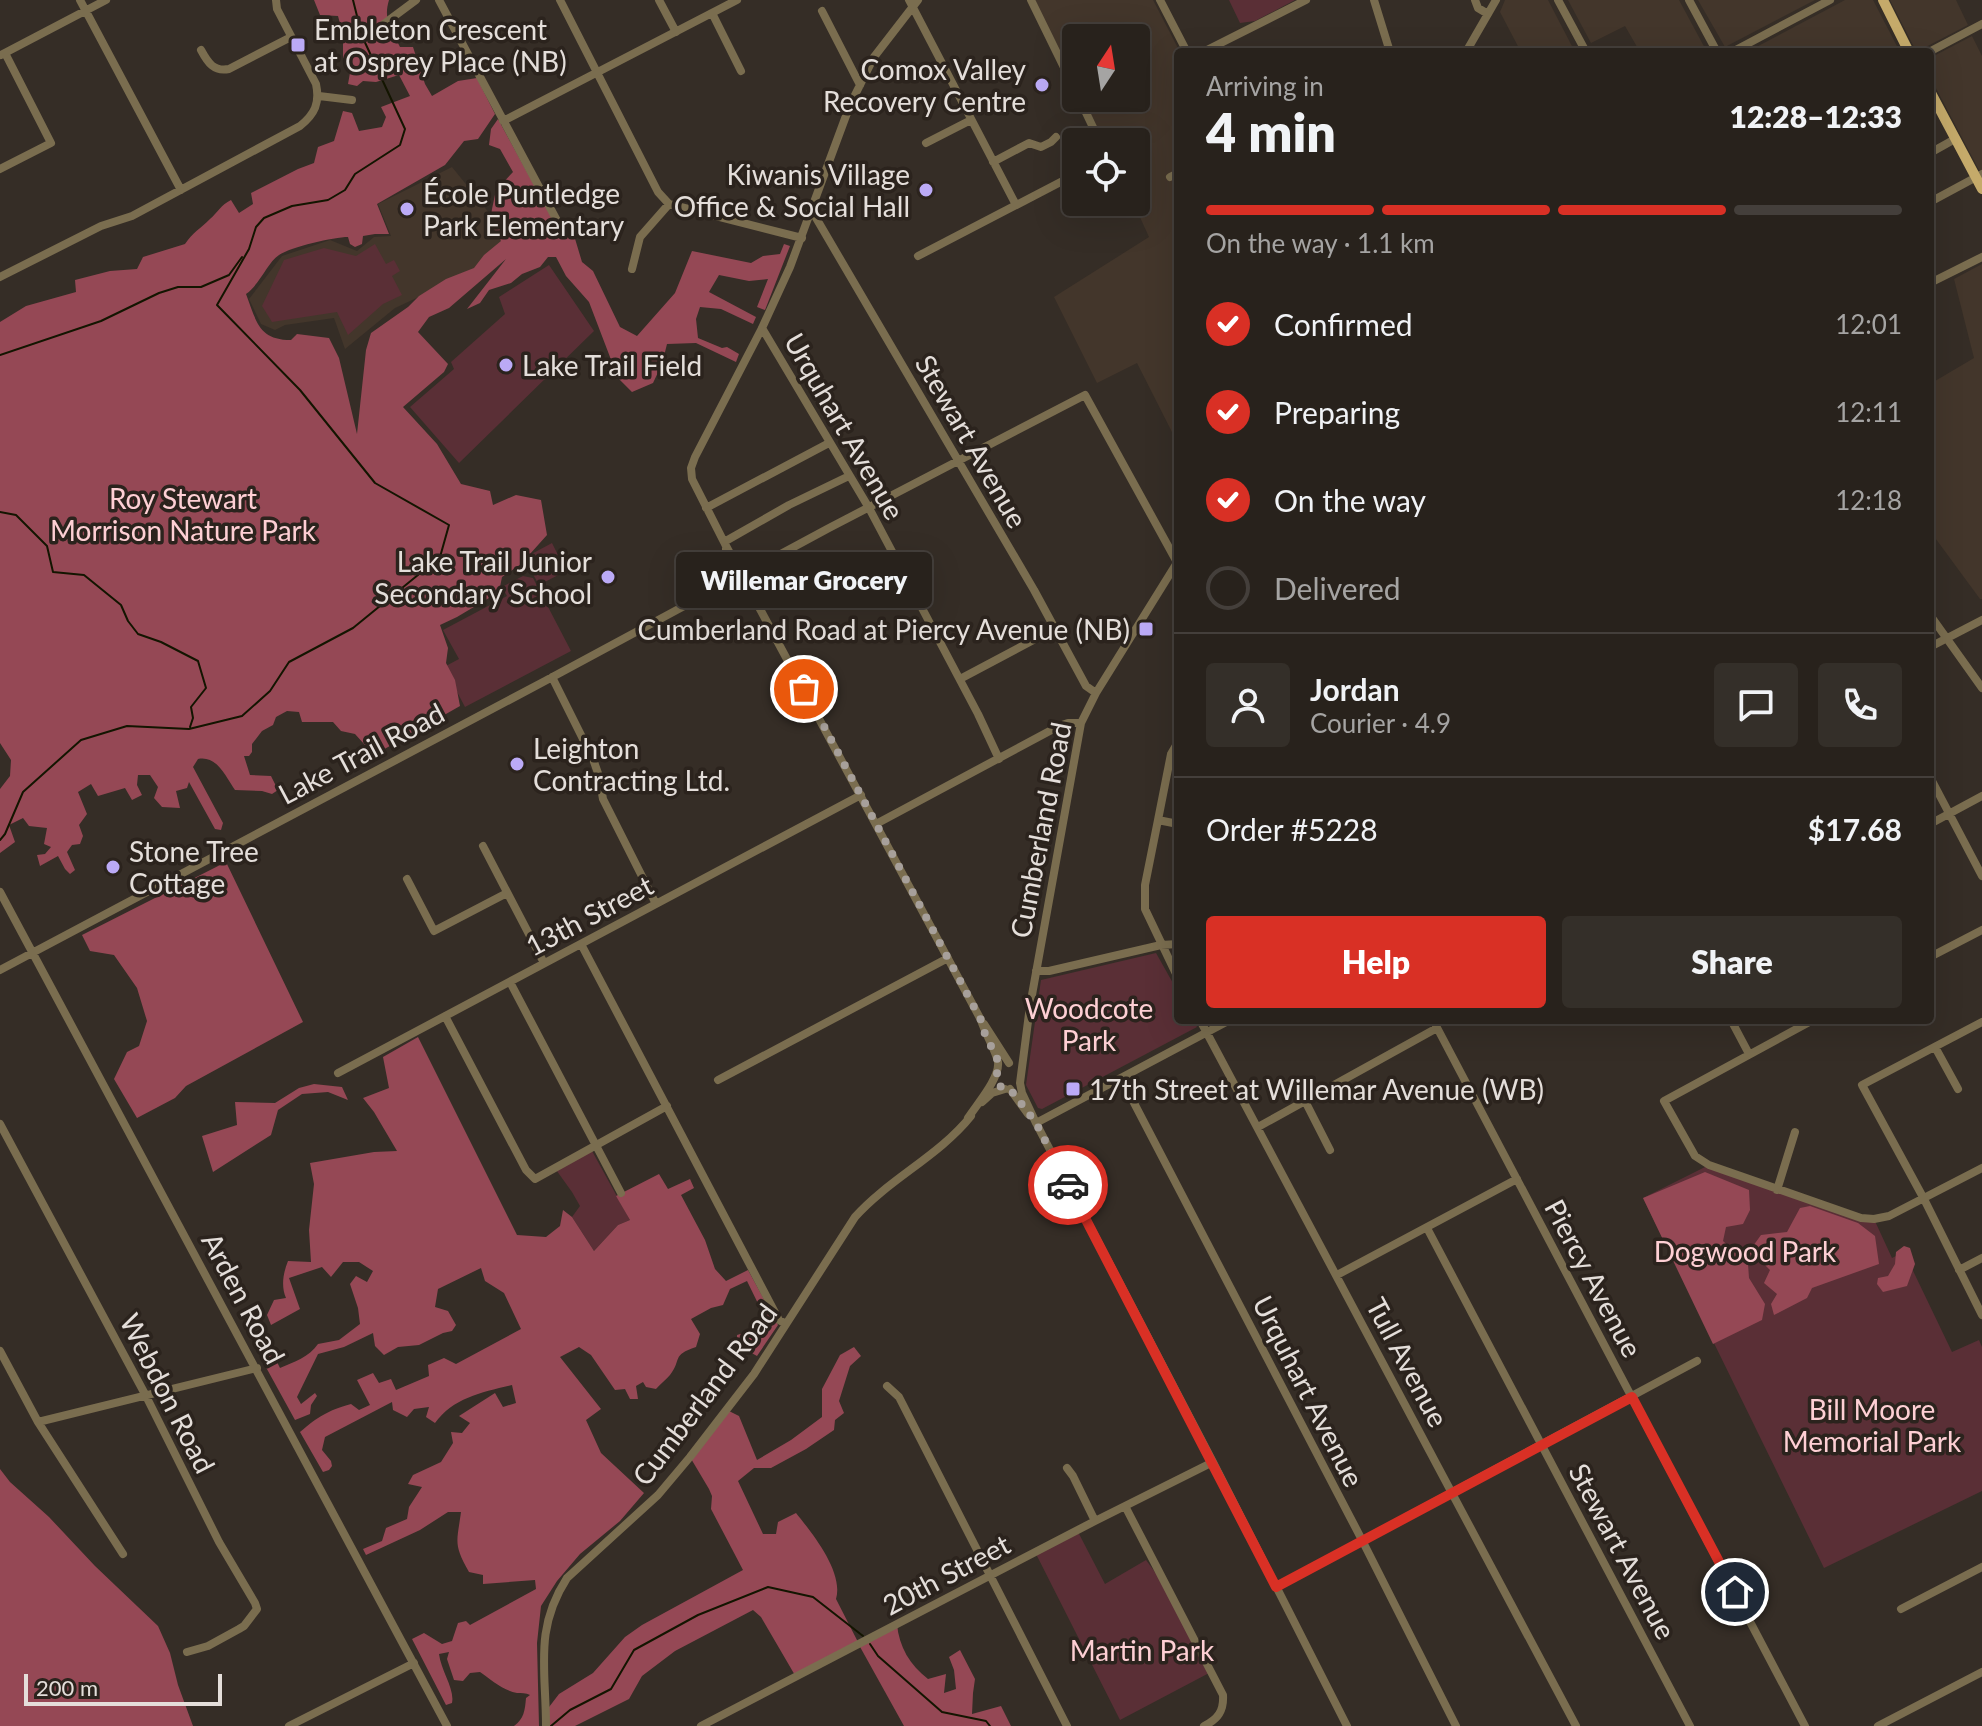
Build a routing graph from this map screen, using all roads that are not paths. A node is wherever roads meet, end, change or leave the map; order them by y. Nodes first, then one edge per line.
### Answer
1 (80, 0) edge
2 (106, 0) edge
3 (276, 0) edge
4 (416, 0) edge
5 (439, 0) edge
6 (560, 0) edge
7 (659, 0) edge
8 (737, 0) edge
9 (1031, 0) edge
10 (1160, 0) edge
11 (1306, 0) edge
12 (1374, 0) edge
13 (1475, 0) edge
14 (1496, 0) edge
15 (1558, 0) edge
16 (1689, 0) edge
17 (1830, 0) edge
18 (1883, 0) edge
19 (913, 2) edge
20 (86, 11) junction
21 (822, 11) dead end
22 (712, 13) junction
23 (1488, 14) junction
24 (1982, 24) edge
25 (373, 32) dead end
26 (676, 32) junction
27 (291, 37) junction
28 (1185, 48) edge
29 (1211, 48) edge
30 (1389, 48) edge
31 (1468, 48) edge
32 (1584, 48) edge
33 (1715, 48) edge
34 (1740, 48) edge
35 (1907, 48) edge
36 (1934, 49) edge
37 (201, 50) dead end
38 (2, 54) edge
39 (1062, 63) edge
40 (741, 71) dead end
41 (597, 73) junction
42 (860, 85) junction
43 (319, 96) junction
44 (1934, 99) edge
45 (352, 100) dead end
46 (971, 120) junction
47 (503, 121) junction
48 (1056, 137) dead end
49 (1955, 139) junction
50 (926, 143) dead end
51 (1934, 151) edge
52 (993, 162) junction
53 (0, 169) edge
54 (1979, 176) edge
55 (1062, 181) edge
56 (1982, 189) edge
57 (181, 190) junction
58 (1934, 200) edge
59 (669, 204) junction
60 (1016, 205) junction
61 (812, 211) junction
62 (562, 230) dead end
63 (802, 238) junction
64 (918, 256) dead end
65 (1982, 257) edge
66 (632, 269) dead end
67 (0, 277) edge
68 (1934, 281) edge
69 (762, 328) junction
70 (829, 443) junction
71 (959, 461) junction
72 (849, 476) junction
73 (706, 508) junction
74 (869, 508) junction
75 (724, 543) junction
76 (1174, 555) edge
77 (1174, 568) edge
78 (742, 575) junction
79 (709, 593) junction
80 (1981, 619) edge
81 (1934, 620) edge
82 (1056, 628) junction
83 (1947, 638) junction
84 (1934, 645) edge
85 (552, 677) junction
86 (960, 679) junction
87 (1982, 688) edge
88 (1096, 693) junction
89 (1081, 723) junction
90 (1174, 749) edge
91 (999, 759) junction
92 (1934, 785) edge
93 (861, 795) junction
94 (1982, 796) edge
95 (1949, 813) junction
96 (1158, 820) junction
97 (1934, 822) edge
98 (1174, 823) edge
99 (876, 824) junction
100 (483, 846) dead end
101 (1982, 876) edge
102 (407, 879) dead end
103 (0, 892) edge
104 (507, 893) junction
105 (656, 904) junction
106 (1982, 930) edge
107 (581, 944) junction
108 (1174, 944) edge
109 (1161, 945) junction
110 (33, 952) junction
111 (1934, 954) edge
112 (948, 958) junction
113 (544, 963) junction
114 (0, 970) edge
115 (1174, 970) edge
116 (1036, 971) junction
117 (510, 982) junction
118 (445, 1016) junction
119 (981, 1020) junction
120 (1982, 1022) edge
121 (1202, 1024) edge
122 (1223, 1024) edge
123 (1435, 1024) edge
124 (1733, 1024) edge
125 (1805, 1024) edge
126 (1206, 1033) junction
127 (1026, 1037) junction
128 (1935, 1047) junction
129 (1749, 1054) junction
130 (1010, 1063) junction
131 (1020, 1070) junction
132 (338, 1073) dead end
133 (997, 1073) junction
134 (1121, 1078) junction
135 (718, 1080) dead end
136 (1020, 1083) junction
137 (1007, 1089) junction
138 (1958, 1089) dead end
139 (1305, 1101) junction
140 (667, 1106) junction
141 (968, 1118) junction
142 (1036, 1123) junction
143 (0, 1124) edge
144 (1258, 1127) junction
145 (1795, 1132) dead end
146 (595, 1146) junction
147 (1330, 1150) dead end
148 (1982, 1168) edge
149 (1517, 1179) junction
150 (1777, 1190) junction
151 (621, 1193) dead end
152 (1924, 1199) junction
153 (1427, 1228) junction
154 (1982, 1258) edge
155 (1959, 1270) junction
156 (1337, 1275) junction
157 (1982, 1315) edge
158 (786, 1324) junction
159 (0, 1351) edge
160 (1697, 1361) dead end
161 (257, 1368) junction
162 (887, 1386) dead end
163 (146, 1396) junction
164 (1632, 1397) junction
165 (38, 1422) junction
166 (1542, 1444) junction
167 (1213, 1462) junction
168 (1067, 1468) dead end
169 (1452, 1492) junction
170 (1125, 1506) junction
171 (1095, 1521) junction
172 (1362, 1540) junction
173 (123, 1554) dead end
174 (1982, 1567) edge
175 (990, 1576) junction
176 (1276, 1587) junction
177 (1901, 1609) dead end
178 (187, 1652) dead end
179 (414, 1663) junction
180 (1982, 1672) edge
181 (289, 1726) edge
182 (447, 1726) edge
183 (546, 1726) edge
184 (701, 1726) edge
185 (1067, 1726) edge
186 (1204, 1726) edge
187 (1347, 1726) edge
188 (1456, 1726) edge
189 (1576, 1726) edge
190 (1690, 1726) edge
191 (1805, 1726) edge
192 (1878, 1726) edge

1 - 20 street
2 - 20 street
3 - 27 street
4 - 25 street
5 - 47 street
6 - 41 street
7 - 26 street
8 - 22 street
9 - 39 street
10 - 28 street
11 - 29 street
12 - 30 street
13 - 23 street
14 - 23 street
15 - 32 street
16 - 33 street
17 - 34 street
18 - 35 main road
19 - 42 street
19 - 46 street
20 - 38 street
20 - 57 street
21 - 42 street
22 - 26 street
22 - 40 street
23 - 31 street
24 - 36 street
26 - 41 street
27 - 37 street
27 - 43 street
38 - 53 street
41 - 47 street
41 - 59 street
42 - 61 street
43 - 45 street
43 - 57 street
44 - 49 main road
46 - 50 street
46 - 52 street
47 - 62 street
48 - 52 street
49 - 51 street
49 - 54 main road
52 - 60 street
54 - 56 main road
54 - 58 street
55 - 60 street
57 - 67 street
59 - 63 street
59 - 66 street
60 - 64 street
61 - 63 street
61 - 71 street, Stewart Avenue
63 - 69 street
65 - 68 street
69 - 70 street, Urquhart Avenue
69 - 73 street
70 - 72 street, Urquhart Avenue
70 - 73 street
71 - 74 street, Lake Trail Road
71 - 76 street, Lake Trail Road
71 - 82 street, Stewart Avenue
72 - 74 street, Urquhart Avenue
72 - 75 street
73 - 75 street
74 - 78 street, Lake Trail Road
74 - 86 street, Urquhart Avenue
75 - 78 street
75 - 79 street
77 - 88 street, Cumberland Road
78 - 79 street, Lake Trail Road
78 - 93 street
79 - 85 street, Lake Trail Road
80 - 83 street
81 - 83 street
82 - 86 street
82 - 88 street, Stewart Avenue
83 - 84 street
83 - 87 street
85 - 105 street
85 - 110 street, Lake Trail Road
86 - 91 street, Urquhart Avenue
88 - 89 street, Cumberland Road
89 - 91 street
89 - 116 street, Cumberland Road
90 - 96 street
91 - 99 street
92 - 95 street
93 - 99 street
93 - 105 street, 13th Street
94 - 95 street
95 - 97 street
95 - 101 street
96 - 98 street
96 - 109 street
99 - 112 street
100 - 104 street
102 - 104 street
103 - 110 street, Arden Road
104 - 113 street
105 - 107 street, 13th Street
106 - 111 street
107 - 113 street, 13th Street
107 - 140 street
108 - 109 street
109 - 115 street
109 - 116 street
110 - 114 street, Lake Trail Road
110 - 161 street, Arden Road
112 - 119 street
112 - 135 street
113 - 117 street, 13th Street
116 - 127 street, Cumberland Road
117 - 118 street, 13th Street
117 - 146 street
118 - 132 street, 13th Street
118 - 146 street
119 - 130 street
119 - 133 street
120 - 128 street
121 - 126 street, Tull Avenue
122 - 126 street
123 - 139 street
123 - 149 street, Piercy Avenue
124 - 129 street
125 - 129 street
126 - 134 street
126 - 144 street, Tull Avenue
127 - 130 street, Cumberland Road
127 - 131 street, Cumberland Road
128 - 138 street
128 - 152 street
129 - 150 street
130 - 131 street
130 - 133 street
131 - 136 street
133 - 137 street
133 - 141 street, Cumberland Road
134 - 142 street
134 - 172 street, Urquhart Avenue
136 - 137 street
136 - 142 street
137 - 141 street, Cumberland Road
137 - 142 street
139 - 144 street
139 - 147 street
140 - 146 street
140 - 158 street
141 - 158 street, Cumberland Road
142 - 167 street
143 - 163 street, Webdon Road
144 - 156 street, Tull Avenue
145 - 150 street
146 - 151 street
148 - 152 street
149 - 153 street
149 - 164 street, Piercy Avenue
150 - 152 street
152 - 155 street
153 - 156 street
153 - 166 street, Stewart Avenue
154 - 155 street
155 - 157 street
156 - 169 street, Tull Avenue
158 - 183 street, Cumberland Road
159 - 165 street
160 - 164 street
161 - 163 street
161 - 179 street, Arden Road
162 - 175 street
163 - 165 street
163 - 178 street, Webdon Road
164 - 166 street
164 - 191 street, Piercy Avenue
165 - 173 street
166 - 169 street
166 - 190 street, Stewart Avenue
167 - 170 street, 20th Street
167 - 176 street
168 - 171 street
169 - 172 street
169 - 189 street, Tull Avenue
170 - 171 street, 20th Street
170 - 186 street
171 - 175 street, 20th Street
172 - 176 street
172 - 188 street, Urquhart Avenue
174 - 177 street
175 - 184 street, 20th Street
175 - 185 street
176 - 187 street
179 - 181 street
179 - 182 street, Arden Road
180 - 192 street

